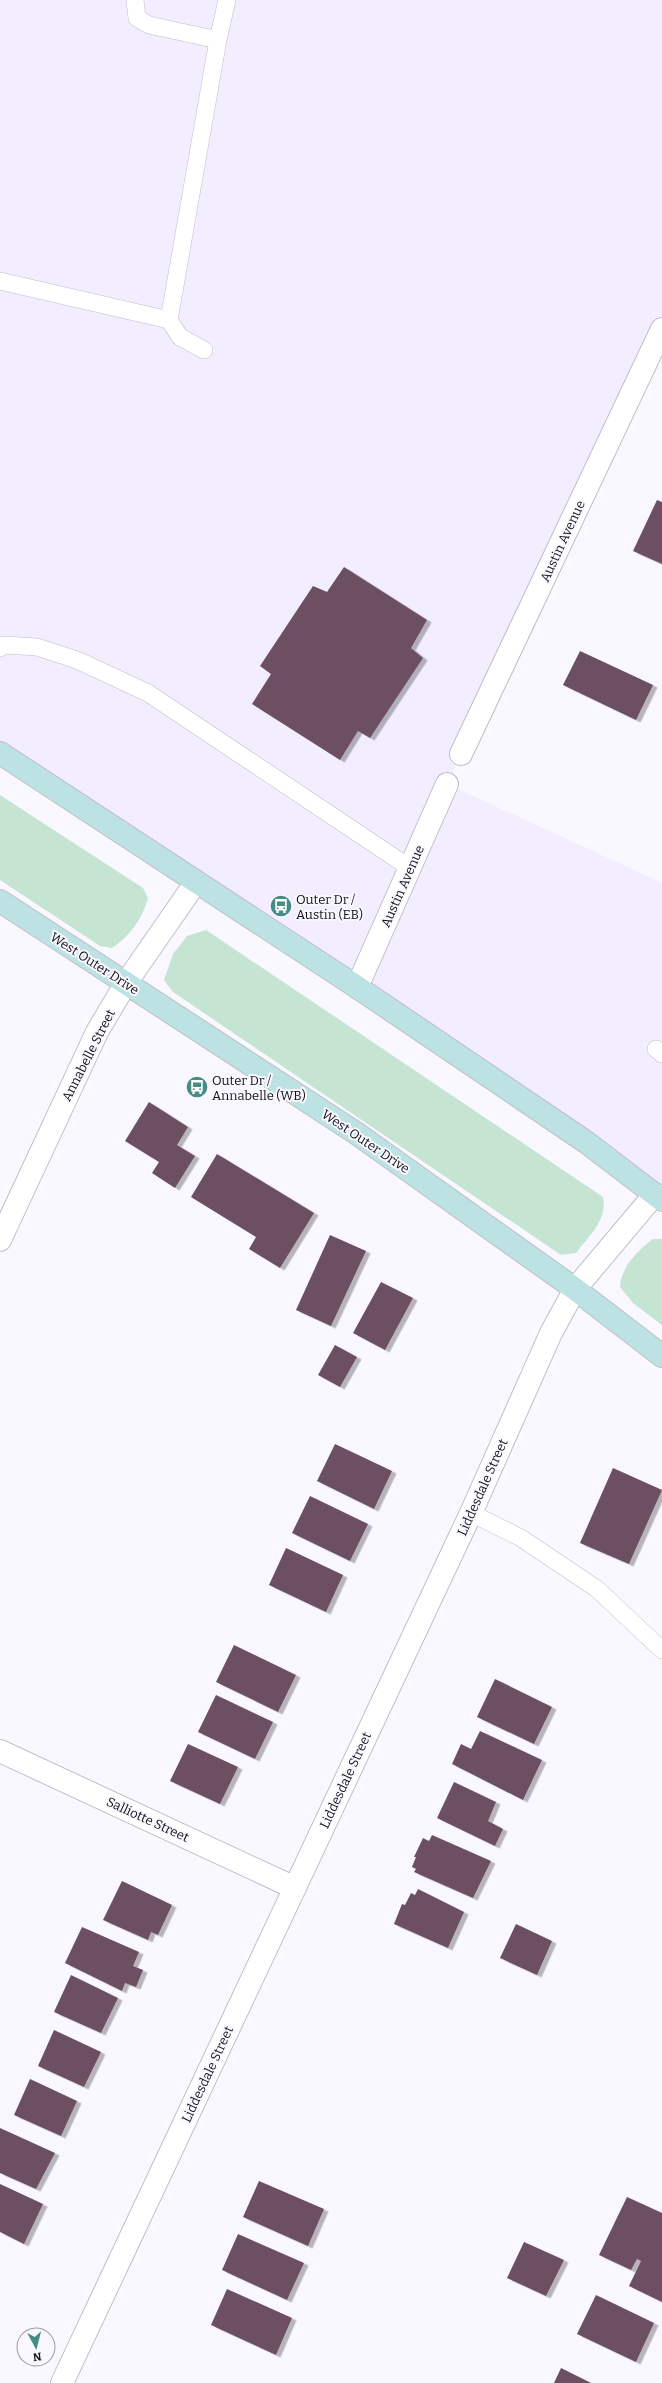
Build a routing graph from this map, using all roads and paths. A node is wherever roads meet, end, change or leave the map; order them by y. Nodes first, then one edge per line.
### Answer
1 (135, 0) edge
2 (227, 0) edge
3 (218, 40) junction
4 (0, 281) edge
5 (169, 320) junction
6 (662, 329) edge
7 (204, 350) dead end
8 (0, 648) edge
9 (0, 753) edge
10 (461, 754) dead end
11 (447, 784) dead end
12 (410, 868) junction
13 (196, 882) junction
14 (0, 901) edge
15 (126, 983) junction
16 (357, 987) junction
17 (658, 1197) edge
18 (0, 1240) edge
19 (575, 1289) junction
20 (662, 1356) edge
21 (471, 1513) junction
22 (662, 1650) edge
23 (0, 1751) edge
24 (295, 1888) junction
25 (62, 2383) edge

1 - 3 lane
2 - 3 lane
3 - 5 lane
4 - 5 lane
5 - 7 lane
6 - 10 street, Austin Avenue
8 - 12 lane
9 - 13 main road
11 - 12 street, Austin Avenue
12 - 16 street, Austin Avenue
13 - 15 street, Annabelle Street
13 - 16 main road
14 - 15 main road, West Outer Drive
15 - 18 street, Annabelle Street
15 - 19 main road, West Outer Drive
16 - 17 main road
17 - 19 street, Liddesdale Street
19 - 20 main road, West Outer Drive
19 - 21 street, Liddesdale Street
21 - 22 lane
21 - 24 street, Liddesdale Street
23 - 24 street, Salliotte Street
24 - 25 street, Liddesdale Street

